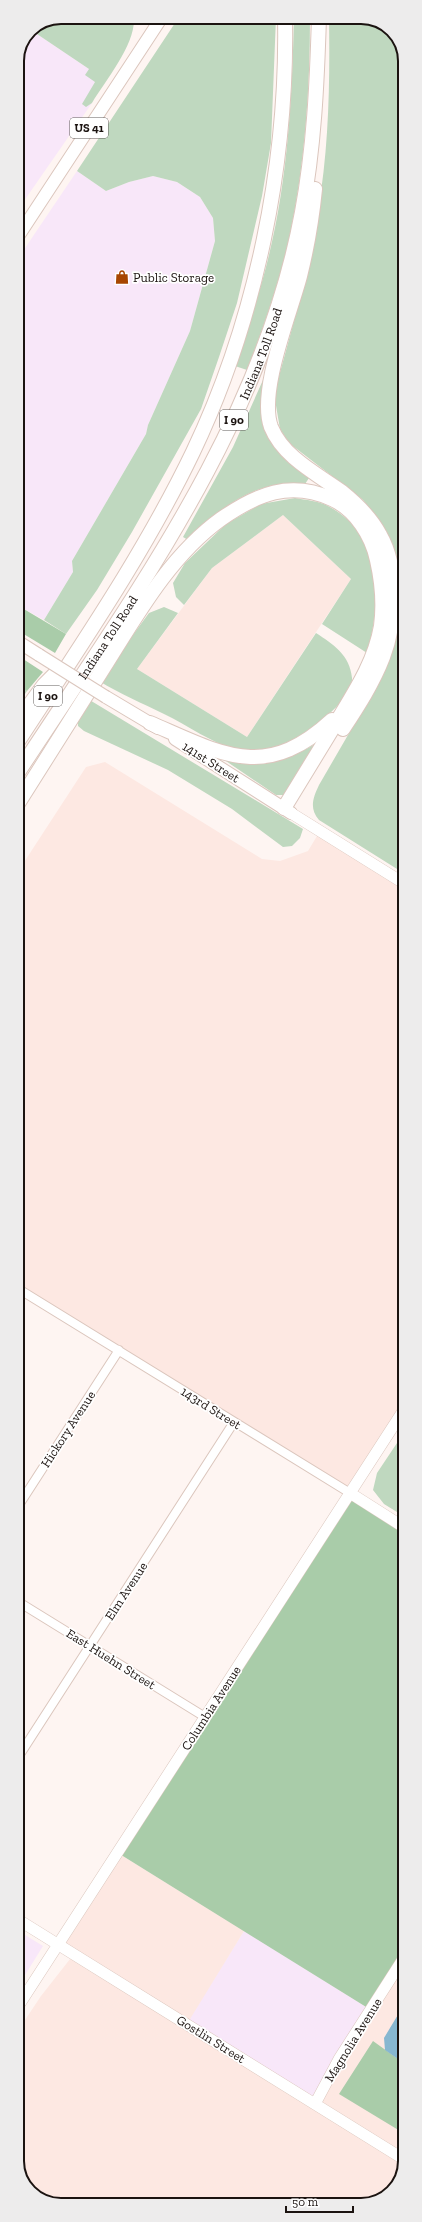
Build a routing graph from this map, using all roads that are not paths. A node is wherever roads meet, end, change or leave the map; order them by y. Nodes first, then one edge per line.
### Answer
1 (155, 24) edge
2 (285, 24) edge
3 (319, 24) edge
4 (317, 85) junction
5 (24, 227) edge
6 (24, 645) edge
7 (79, 649) junction
8 (358, 686) junction
9 (24, 712) edge
10 (150, 723) junction
11 (24, 732) edge
12 (24, 763) edge
13 (24, 793) edge
14 (288, 811) junction
15 (398, 880) edge
16 (24, 1292) edge
17 (119, 1350) junction
18 (398, 1419) edge
19 (234, 1422) junction
20 (350, 1493) junction
21 (24, 1497) edge
22 (398, 1524) edge
23 (24, 1604) edge
24 (90, 1646) junction
25 (205, 1717) junction
26 (24, 1748) edge
27 (24, 1923) edge
28 (59, 1944) junction
29 (398, 1967) edge
30 (24, 1997) edge
31 (315, 2104) junction
32 (398, 2156) edge

1 - 5 main road, US 41
2 - 7 highway, Indiana Toll Road / I 90
3 - 4 highway, Indiana Toll Road / I 90
4 - 12 highway, Indiana Toll Road / I 90
4 - 14 highway
6 - 10 main road, 141st Street, bridge
7 - 9 highway
7 - 11 highway, Indiana Toll Road / I 90
8 - 10 highway
8 - 13 highway
8 - 14 highway
10 - 14 main road, 141st Street
14 - 15 street, 141st Street
16 - 17 street, 143rd Street
17 - 19 street, 143rd Street
17 - 21 street, Hickory Avenue
18 - 20 street, Columbia Avenue
19 - 20 street, 143rd Street
19 - 24 street, Elm Avenue
20 - 22 street, 143rd Street
20 - 25 street, Columbia Avenue
23 - 24 street, East Huehn Street
24 - 25 street, East Huehn Street
24 - 26 street, Elm Avenue
25 - 28 street, Columbia Avenue
27 - 28 street, Gostlin Street
28 - 30 street, Columbia Avenue
28 - 31 street, Gostlin Street
29 - 31 street, Magnolia Avenue
31 - 32 street, Gostlin Street

